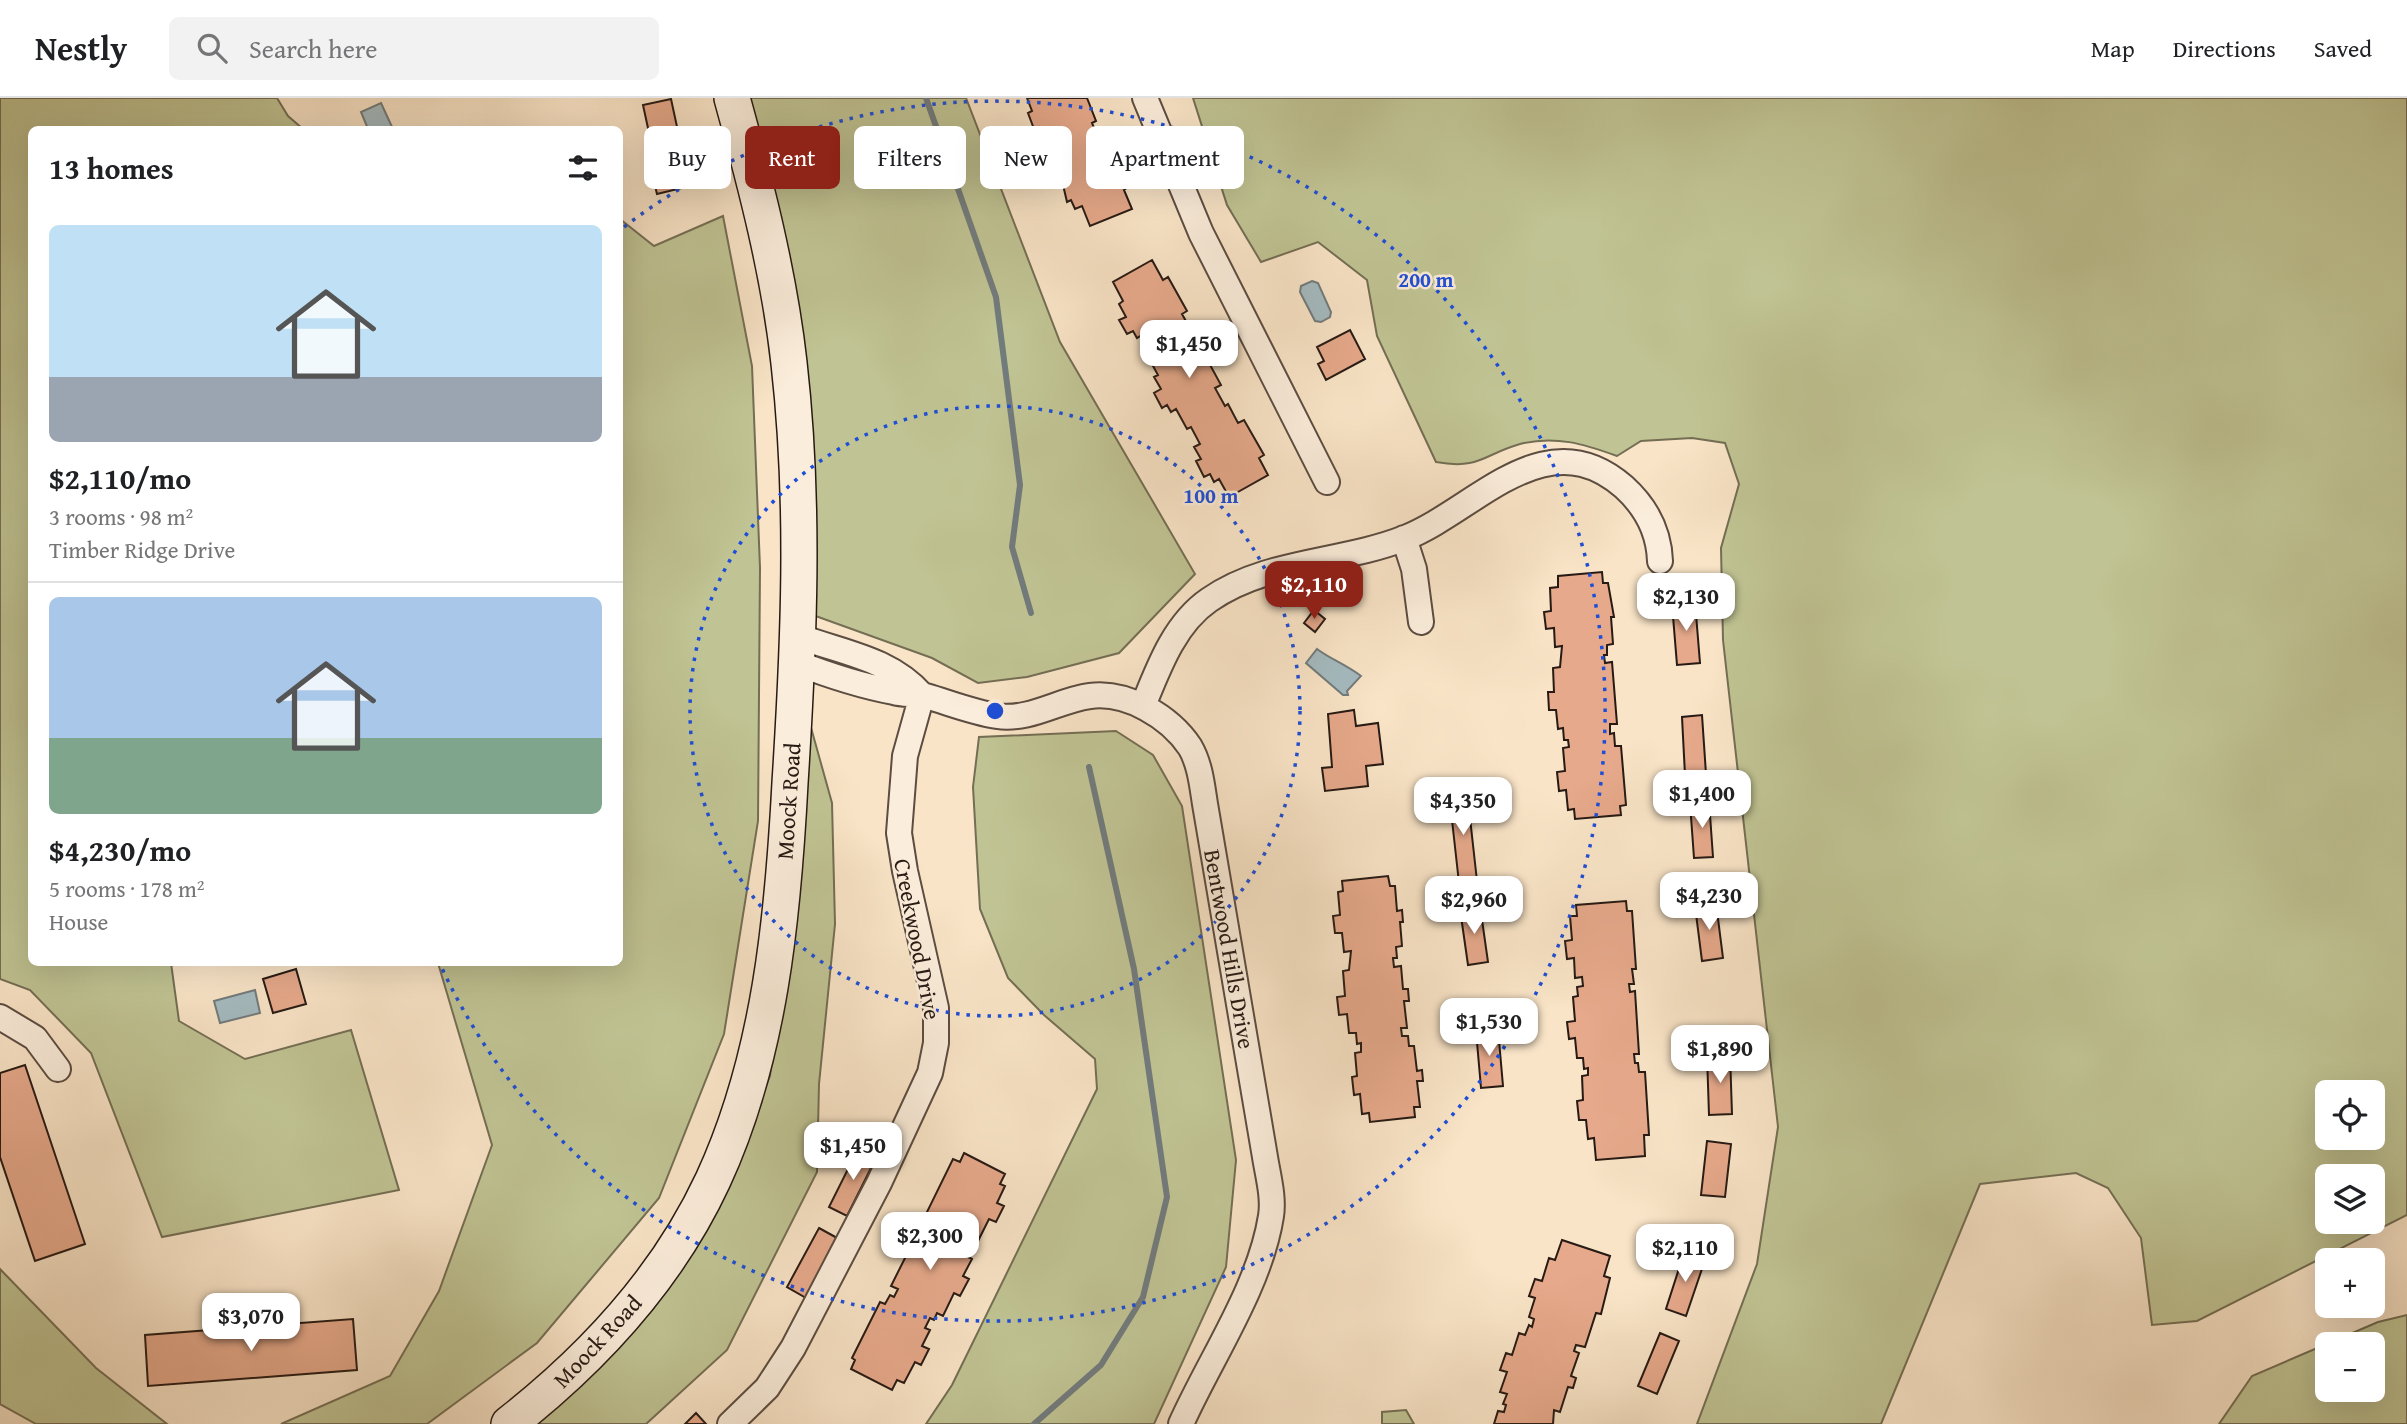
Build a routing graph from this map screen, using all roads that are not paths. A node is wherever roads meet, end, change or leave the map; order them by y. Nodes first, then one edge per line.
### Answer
1 (732, 98) edge
2 (1146, 98) edge
3 (1327, 482) dead end
4 (1404, 538) junction
5 (1660, 561) dead end
6 (1421, 622) dead end
7 (798, 650) junction
8 (922, 695) junction
9 (1143, 706) junction
10 (0, 1017) edge
11 (58, 1069) dead end
12 (509, 1424) edge
13 (730, 1424) edge
14 (1181, 1424) edge

1 - 7 main road, Moock Road
2 - 3 street
4 - 5 street
4 - 6 street
4 - 9 street
7 - 8 street, Bentwood Hills Drive
7 - 12 main road, Moock Road
8 - 9 street, Bentwood Hills Drive
8 - 13 street, Creekwood Drive
9 - 14 street, Bentwood Hills Drive
10 - 11 street

